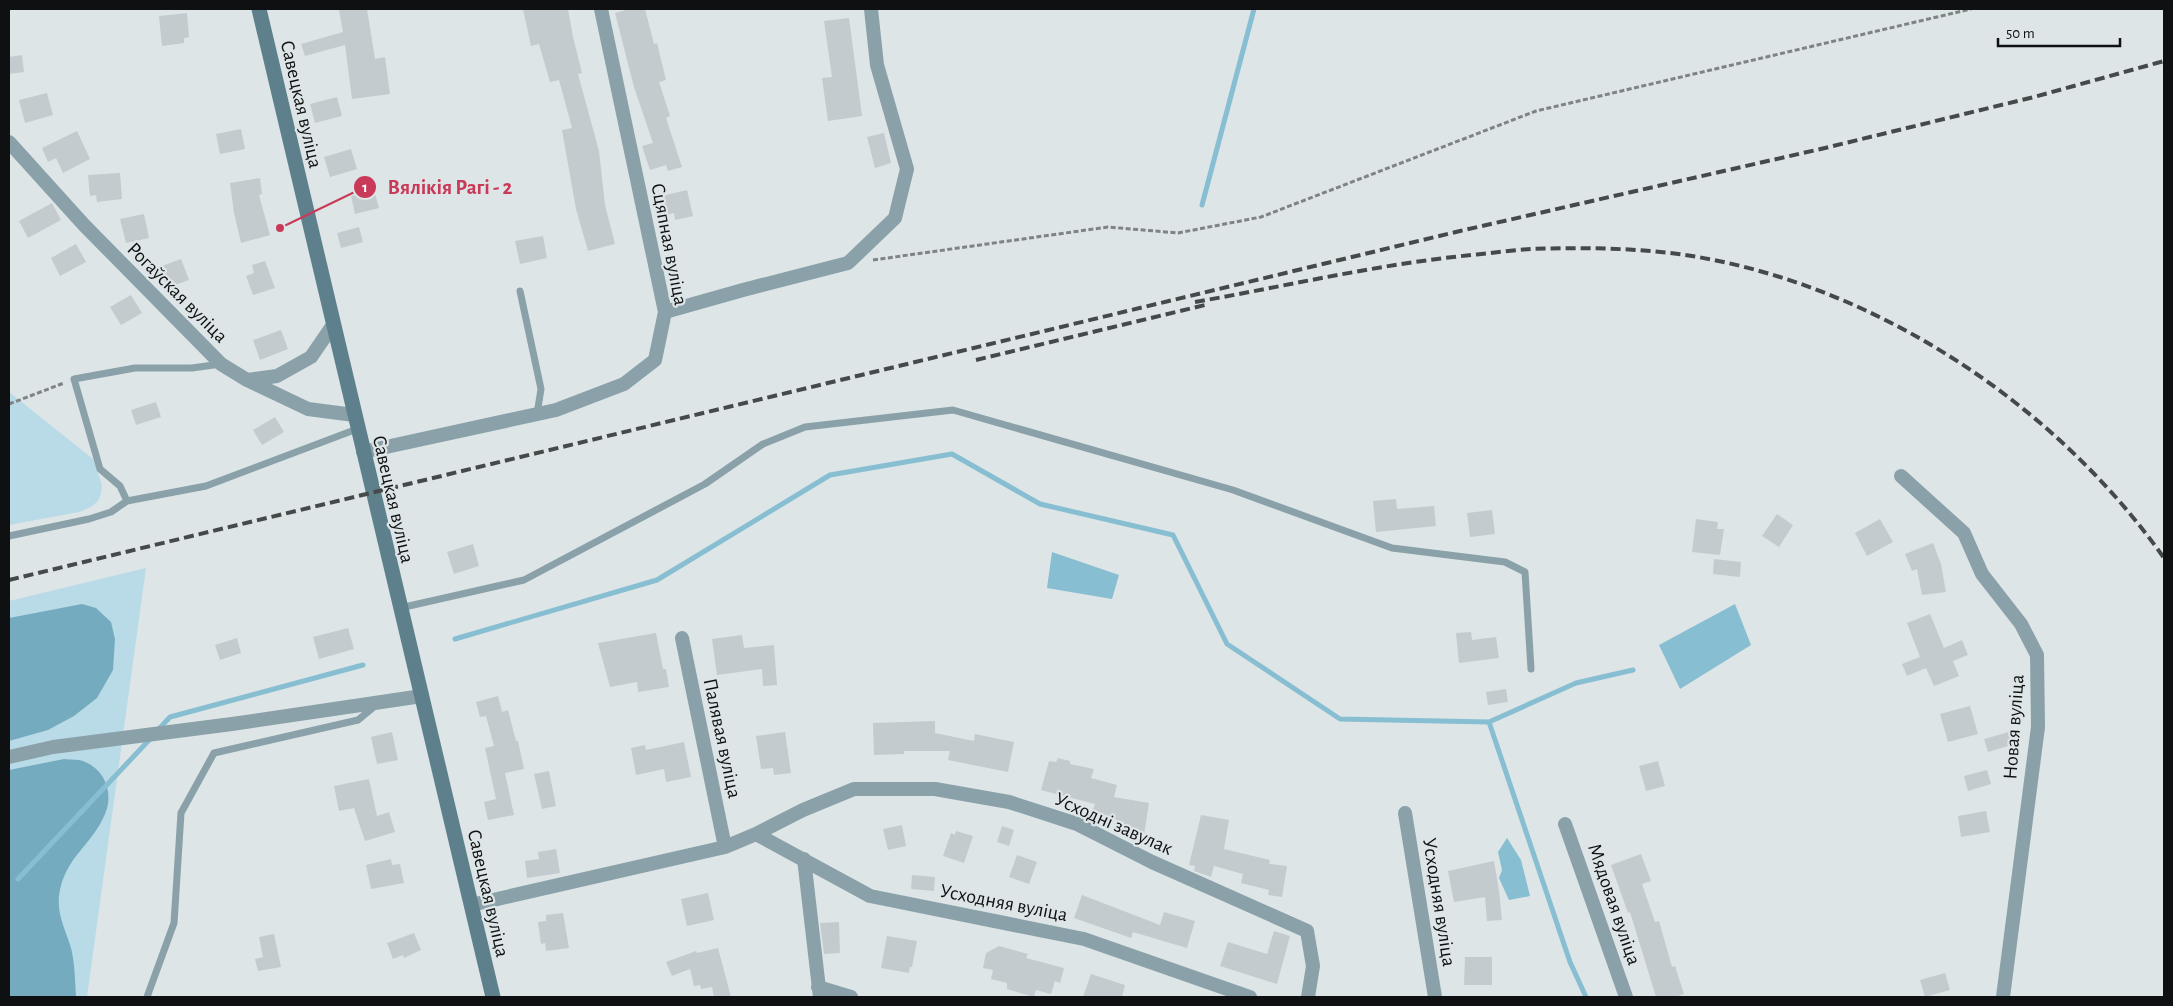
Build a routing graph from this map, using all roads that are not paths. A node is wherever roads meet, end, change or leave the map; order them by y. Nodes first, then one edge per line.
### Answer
1 (259, 9) edge
2 (601, 9) edge
3 (870, 9) edge
4 (9, 142) edge
5 (520, 291) dead end
6 (665, 312) junction
7 (333, 325) junction
8 (221, 364) junction
9 (247, 380) junction
10 (537, 414) junction
11 (356, 422) junction
12 (363, 452) junction
13 (1901, 476) dead end
14 (127, 501) junction
15 (9, 536) edge
16 (400, 608) junction
17 (682, 638) dead end
18 (1531, 669) dead end
19 (422, 696) junction
20 (382, 701) junction
21 (9, 757) edge
22 (1405, 812) dead end
23 (1565, 824) dead end
24 (756, 834) junction
25 (725, 846) junction
26 (804, 859) junction
27 (471, 905) junction
28 (819, 992) edge
29 (147, 997) edge
30 (493, 997) edge
31 (850, 997) edge
32 (1250, 997) edge
33 (1308, 997) edge
34 (1436, 997) edge
35 (1626, 997) edge
36 (2003, 997) edge

1 - 7 main road, Савецкая вуліца
2 - 6 street, Сцяпная вуліца
3 - 6 street
4 - 8 street, Рогаўская вуліца
5 - 10 lane
6 - 10 street, Сцяпная вуліца
7 - 9 street
7 - 11 main road, Савецкая вуліца
8 - 9 street, Рогаўская вуліца
8 - 14 lane
9 - 11 street, Рогаўская вуліца
10 - 12 street, Сцяпная вуліца
11 - 12 main road, Савецкая вуліца
11 - 14 lane
12 - 16 main road, Савецкая вуліца
13 - 36 street, Новая вуліца
14 - 15 lane
16 - 18 lane
16 - 19 main road, Савецкая вуліца
17 - 25 street, Палявая вуліца
19 - 20 street
19 - 27 main road, Савецкая вуліца
20 - 21 street
20 - 29 lane
22 - 34 street, Усходняя вуліца
23 - 35 street, Мядовая вуліца
24 - 25 street, Усходні завулак
24 - 26 street, Усходняя вуліца
24 - 33 street, Усходні завулак
25 - 27 street, Усходні завулак
26 - 28 street
26 - 32 street, Усходняя вуліца
27 - 30 main road, Савецкая вуліца
28 - 31 street

